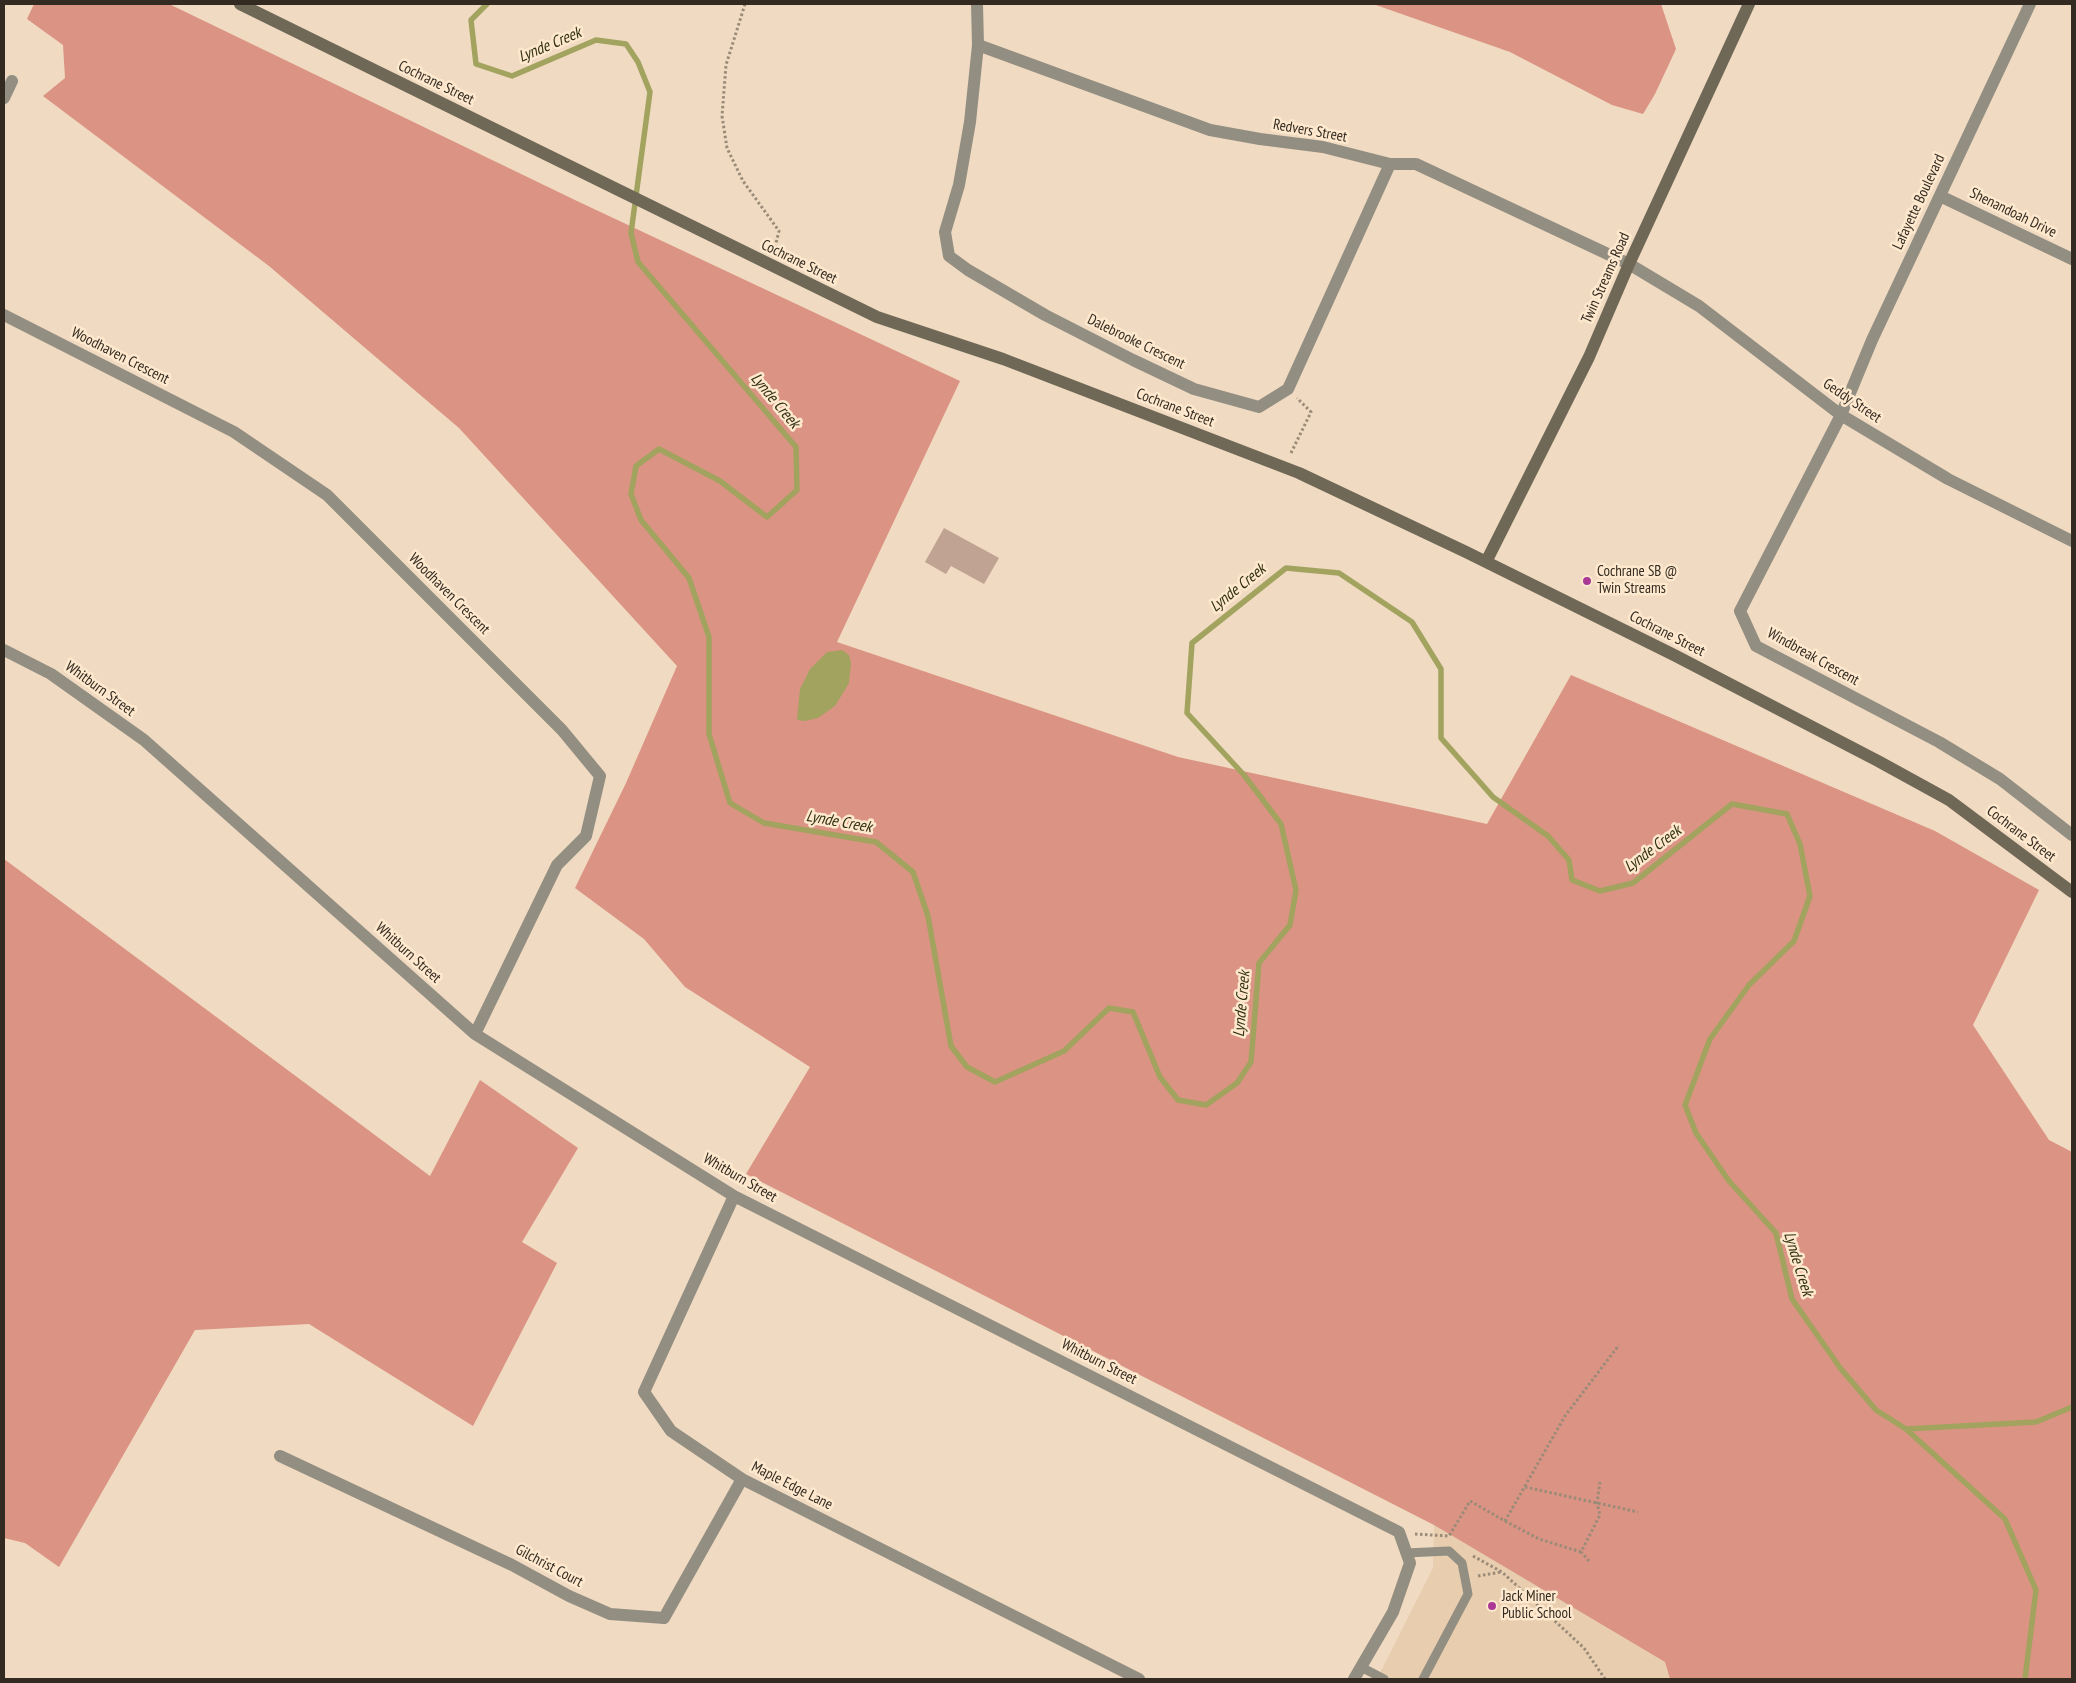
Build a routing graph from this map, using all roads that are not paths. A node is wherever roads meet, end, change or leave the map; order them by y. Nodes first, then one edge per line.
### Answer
1 (240, 4) edge
2 (977, 4) edge
3 (1749, 4) edge
4 (2030, 4) edge
5 (978, 45) junction
6 (12, 81) dead end
7 (4, 98) edge
8 (1390, 164) junction
9 (1940, 196) junction
10 (2072, 259) edge
11 (1629, 264) junction
12 (4, 315) edge
13 (1841, 415) junction
14 (2072, 541) edge
15 (1486, 562) junction
16 (4, 650) edge
17 (2072, 835) edge
18 (2072, 892) edge
19 (475, 1034) junction
20 (734, 1196) junction
21 (280, 1456) dead end
22 (742, 1479) junction
23 (1406, 1553) junction
24 (1361, 1667) junction
25 (1139, 1679) edge
26 (1354, 1679) edge
27 (1384, 1679) edge
28 (1423, 1679) edge

1 - 15 street, Cochrane Street
2 - 5 street, Dalebrooke Crescent
3 - 11 street, Twin Streams Road
4 - 9 street, Lafayette Boulevard
5 - 8 street, Redvers Street
5 - 8 street, Dalebrooke Crescent
6 - 7 street
8 - 11 street, Redvers Street
9 - 10 street, Shenandoah Drive
9 - 13 street, Lafayette Boulevard
11 - 13 street, Geddy Street
11 - 15 street, Twin Streams Road
12 - 19 street, Woodhaven Crescent
13 - 14 street, Geddy Street
13 - 17 street, Windbreak Crescent
15 - 18 street, Cochrane Street
16 - 19 street, Whitburn Street
19 - 20 street, Whitburn Street
20 - 22 street, Maple Edge Lane
20 - 23 street, Whitburn Street
21 - 22 street, Gilchrist Court
22 - 25 street, Maple Edge Lane
23 - 24 street
23 - 28 lane
24 - 26 street
24 - 27 lane

